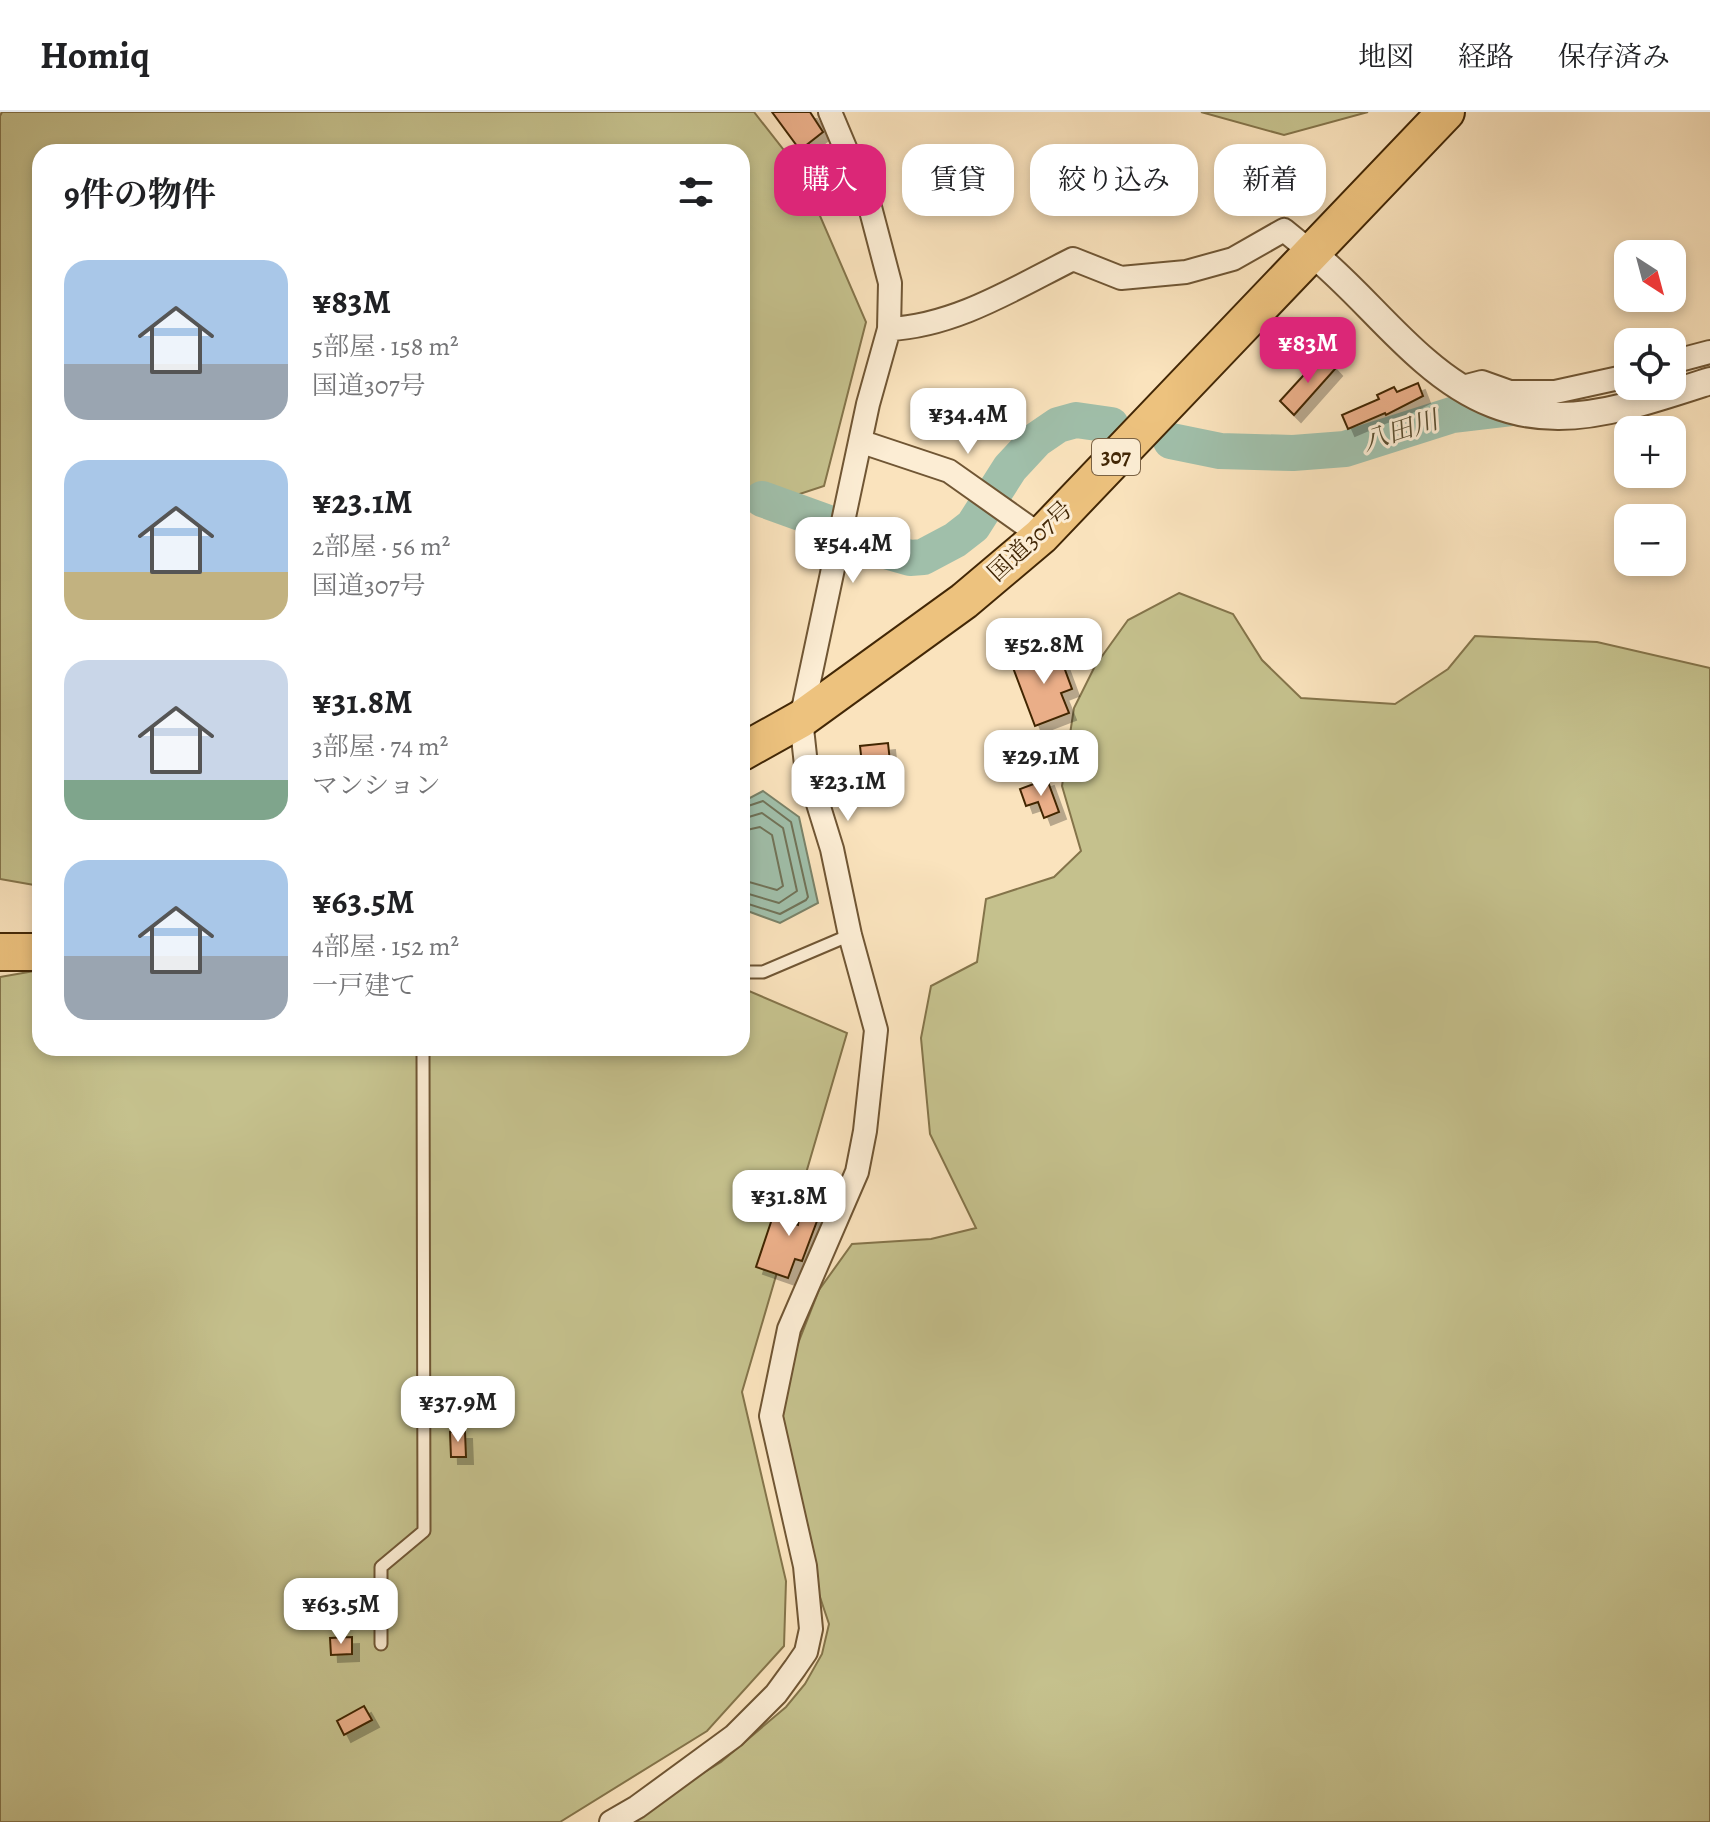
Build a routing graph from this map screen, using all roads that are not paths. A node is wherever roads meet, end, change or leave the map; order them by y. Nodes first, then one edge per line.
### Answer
1 (830, 112) edge
2 (1446, 112) edge
3 (1311, 252) junction
4 (889, 329) junction
5 (1710, 352) edge
6 (1686, 358) edge
7 (1614, 379) edge
8 (1710, 381) edge
9 (1459, 388) junction
10 (862, 442) junction
11 (1041, 536) junction
12 (801, 719) junction
13 (750, 748) edge
14 (850, 935) junction
15 (0, 952) edge
16 (32, 952) edge
17 (750, 972) edge
18 (423, 1056) edge
19 (381, 1644) dead end
20 (611, 1822) edge

1 - 4 street
2 - 3 highway, 国道307号 / 307
3 - 4 street
3 - 9 street
3 - 11 highway, 国道307号 / 307
4 - 10 street
5 - 6 street
7 - 9 street
8 - 9 street
10 - 11 street
10 - 12 street
11 - 12 highway, 国道307号 / 307
12 - 13 highway, 国道307号 / 307
12 - 14 street
14 - 17 lane
14 - 20 street
15 - 16 highway
18 - 19 lane

